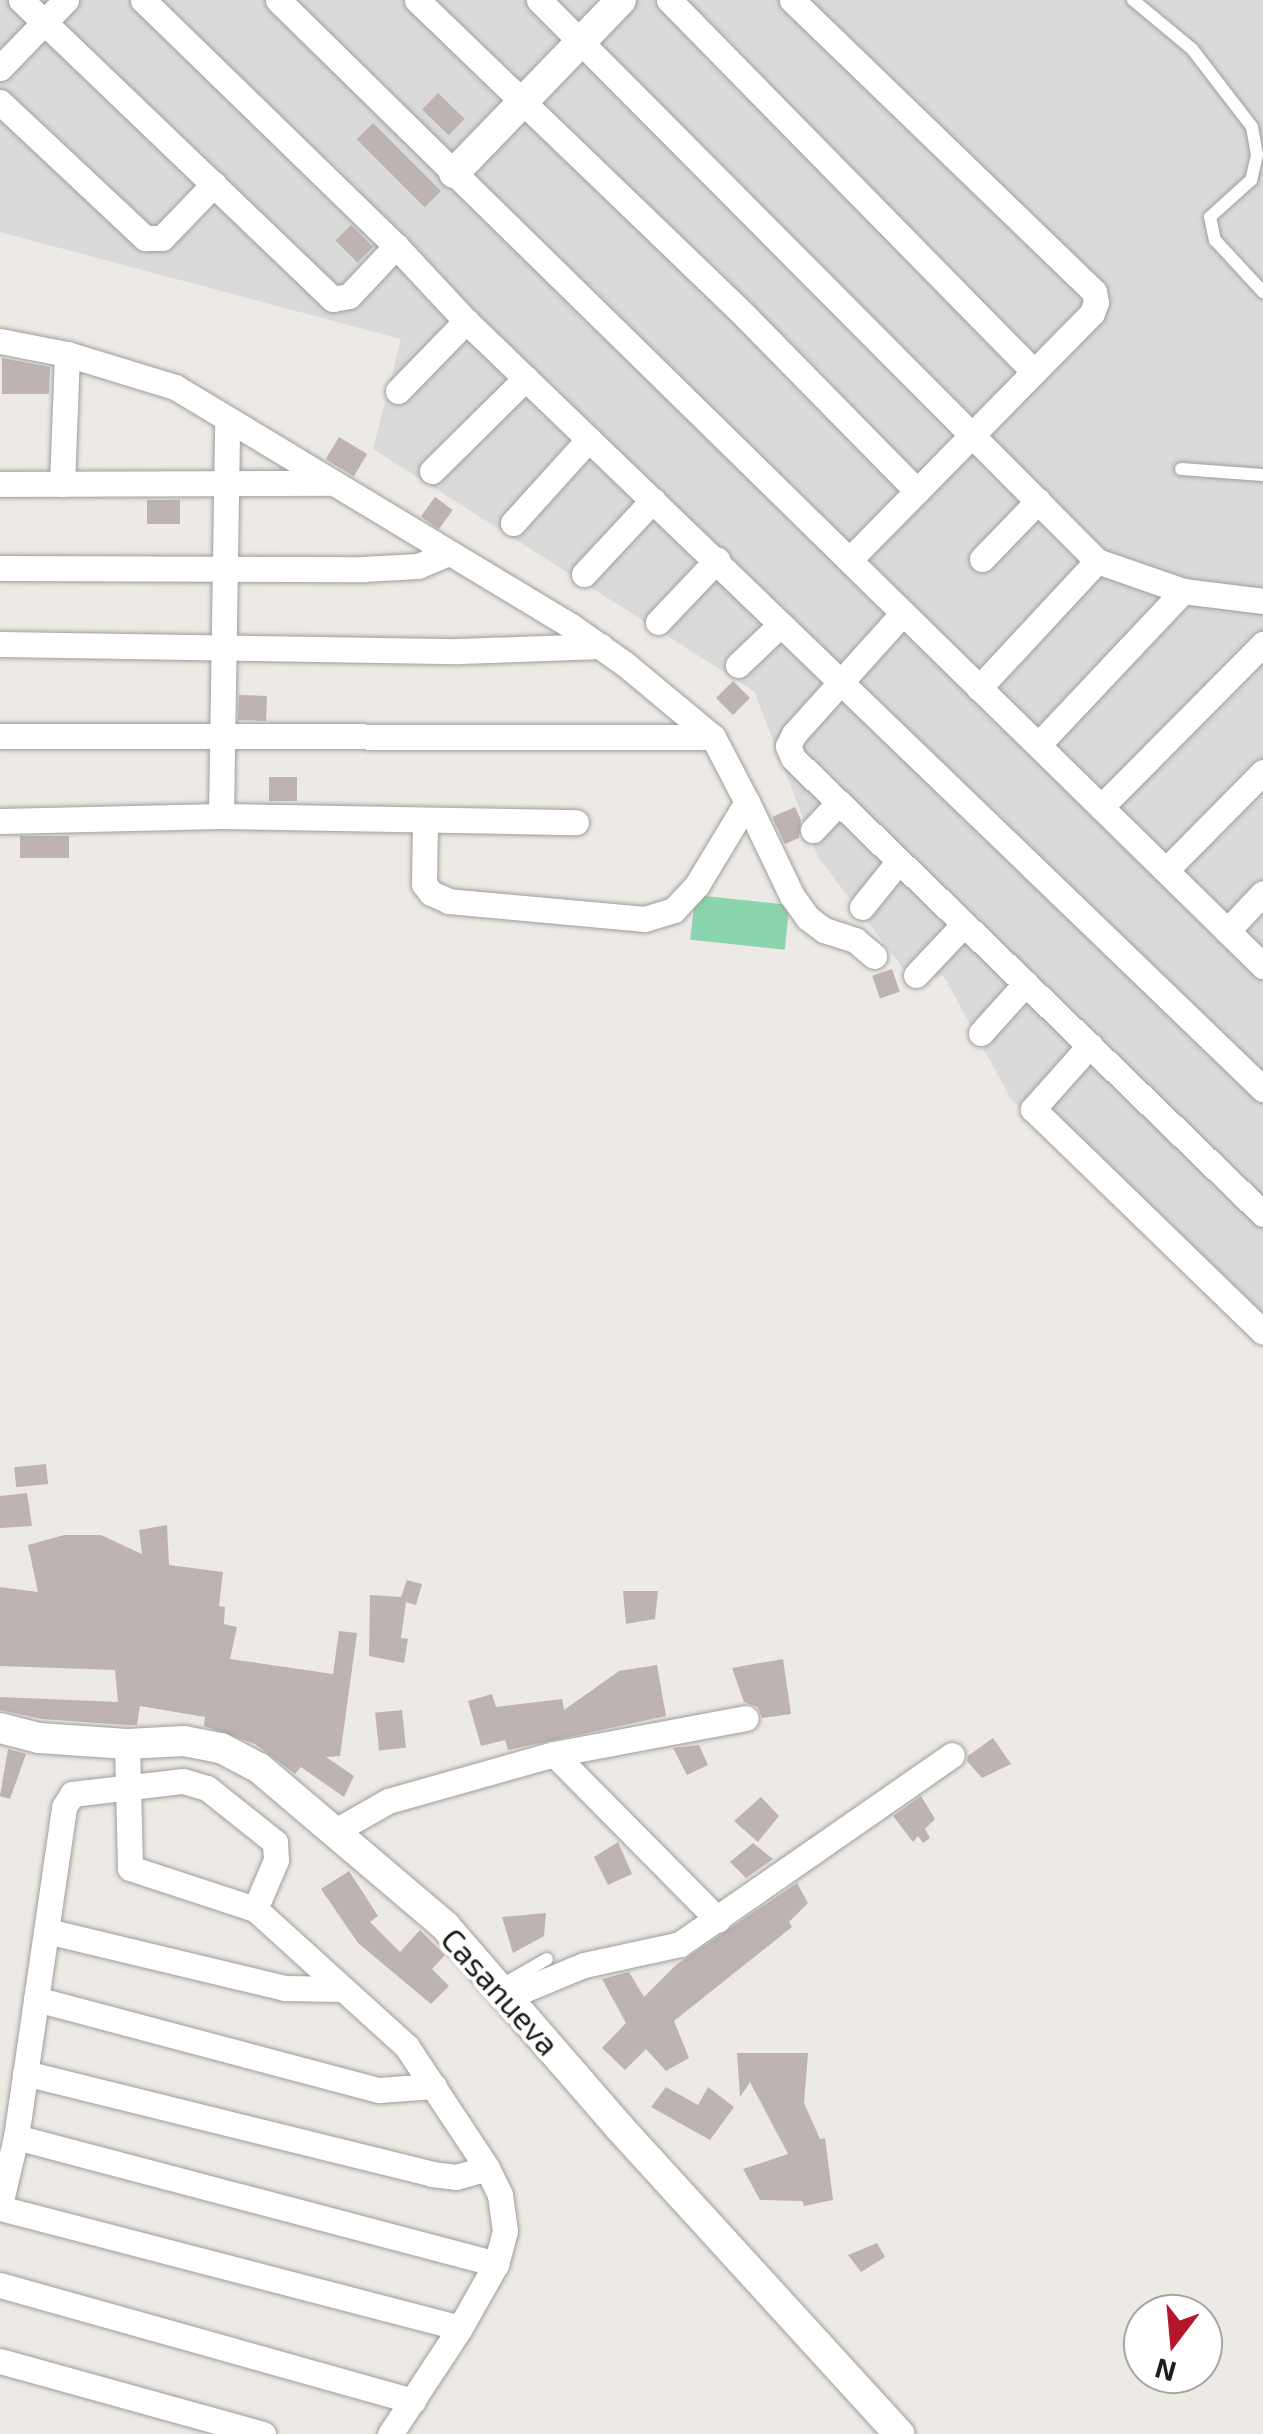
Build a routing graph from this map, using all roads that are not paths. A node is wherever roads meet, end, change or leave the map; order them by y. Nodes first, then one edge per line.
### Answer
1 (21, 0) edge
2 (66, 0) edge
3 (144, 0) edge
4 (278, 0) edge
5 (417, 0) edge
6 (539, 0) edge
7 (621, 0) edge
8 (670, 0) edge
9 (792, 0) edge
10 (1133, 0) edge
11 (44, 22) junction
12 (580, 42) junction
13 (0, 68) edge
14 (0, 102) edge
15 (522, 103) junction
16 (454, 173) junction
17 (214, 184) junction
18 (396, 246) junction
19 (1263, 292) edge
20 (466, 321) junction
21 (0, 341) edge
22 (66, 354) junction
23 (1034, 372) junction
24 (526, 378) junction
25 (398, 390) dead end
26 (227, 420) junction
27 (972, 435) junction
28 (589, 439) junction
29 (1181, 469) dead end
30 (432, 471) dead end
31 (1263, 475) edge
32 (332, 483) junction
33 (0, 484) edge
34 (62, 484) junction
35 (226, 484) junction
36 (917, 491) junction
37 (652, 500) junction
38 (1038, 500) junction
39 (512, 523) dead end
40 (448, 553) junction
41 (982, 558) dead end
42 (717, 560) junction
43 (849, 560) junction
44 (1097, 561) junction
45 (225, 566) junction
46 (0, 568) edge
47 (584, 574) dead end
48 (1183, 591) junction
49 (1263, 602) edge
50 (903, 613) junction
51 (658, 622) dead end
52 (781, 624) junction
53 (0, 644) edge
54 (1263, 644) edge
55 (601, 646) junction
56 (224, 647) junction
57 (738, 666) dead end
58 (840, 684) junction
59 (979, 688) junction
60 (223, 733) junction
61 (0, 736) edge
62 (713, 737) junction
63 (1038, 746) junction
64 (1263, 772) edge
65 (747, 802) junction
66 (839, 802) junction
67 (1101, 807) junction
68 (222, 816) junction
69 (425, 820) junction
70 (0, 821) edge
71 (576, 822) dead end
72 (813, 830) dead end
73 (899, 861) junction
74 (1166, 870) junction
75 (1263, 893) edge
76 (862, 907) dead end
77 (964, 924) junction
78 (1228, 931) junction
79 (874, 956) dead end
80 (1263, 966) edge
81 (916, 975) dead end
82 (1026, 984) junction
83 (981, 1033) dead end
84 (1090, 1046) junction
85 (1263, 1089) edge
86 (1263, 1214) edge
87 (1263, 1332) edge
88 (746, 1718) dead end
89 (0, 1728) edge
90 (127, 1744) junction
91 (554, 1754) junction
92 (952, 1755) dead end
93 (126, 1786) junction
94 (337, 1830) junction
95 (254, 1909) junction
96 (718, 1920) junction
97 (48, 1931) junction
98 (547, 1960) dead end
99 (342, 1990) junction
100 (505, 1991) junction
101 (36, 1999) junction
102 (26, 2074) junction
103 (434, 2086) junction
104 (16, 2137) junction
105 (487, 2168) junction
106 (0, 2207) edge
107 (496, 2264) junction
108 (0, 2286) edge
109 (460, 2328) junction
110 (0, 2361) edge
111 (413, 2401) junction
112 (263, 2434) edge
113 (390, 2434) edge
114 (900, 2434) edge

1 - 11 street
2 - 11 street
3 - 18 street
4 - 16 street
5 - 15 street
6 - 12 street
7 - 12 street
8 - 23 street
9 - 23 street
10 - 19 lane
11 - 13 street
11 - 17 street
12 - 15 street
12 - 27 street
14 - 17 street
15 - 16 street
15 - 36 street
16 - 43 street
17 - 18 street
18 - 20 street
20 - 24 street
20 - 25 street
21 - 22 street
22 - 26 street
22 - 34 street
23 - 27 street
24 - 28 street
24 - 30 street
26 - 32 street
26 - 35 street
27 - 36 street
27 - 38 street
28 - 37 street
28 - 39 street
29 - 31 lane
32 - 35 street
32 - 40 street
33 - 34 street
34 - 35 street
35 - 45 street
36 - 43 street
37 - 42 street
37 - 47 street
38 - 41 street
38 - 44 street
40 - 45 street
40 - 55 street
42 - 51 street
42 - 52 street
43 - 50 street
44 - 48 street
44 - 59 street
45 - 46 street
45 - 56 street
48 - 49 street
48 - 63 street
50 - 58 street
50 - 59 street
52 - 57 street
52 - 58 street
53 - 56 street
54 - 67 street
55 - 56 street
55 - 62 street
56 - 60 street
58 - 66 street
58 - 85 street
59 - 63 street
60 - 61 street
60 - 62 street
60 - 68 street
62 - 65 street
63 - 67 street
64 - 74 street
65 - 69 street
65 - 79 street
66 - 72 street
66 - 73 street
67 - 74 street
68 - 69 street
68 - 70 street
69 - 71 street
73 - 76 street
73 - 77 street
74 - 78 street
75 - 78 street
77 - 81 street
77 - 82 street
78 - 80 street
82 - 83 street
82 - 84 street
84 - 86 street
84 - 87 street
88 - 91 street
89 - 90 street, Casanueva
90 - 93 street
90 - 94 street, Casanueva
91 - 94 street
91 - 96 street
92 - 96 street
93 - 95 street
93 - 95 street
93 - 97 street
94 - 100 street, Casanueva
95 - 99 street
96 - 100 street
97 - 99 street
97 - 101 street
98 - 100 lane
99 - 103 street
100 - 114 street, Casanueva
101 - 102 street
101 - 103 street
102 - 104 street
102 - 105 street
103 - 105 street
104 - 106 street
104 - 107 street
105 - 107 street
106 - 109 street
107 - 109 street
108 - 111 street
109 - 111 street
110 - 112 street
111 - 113 street

